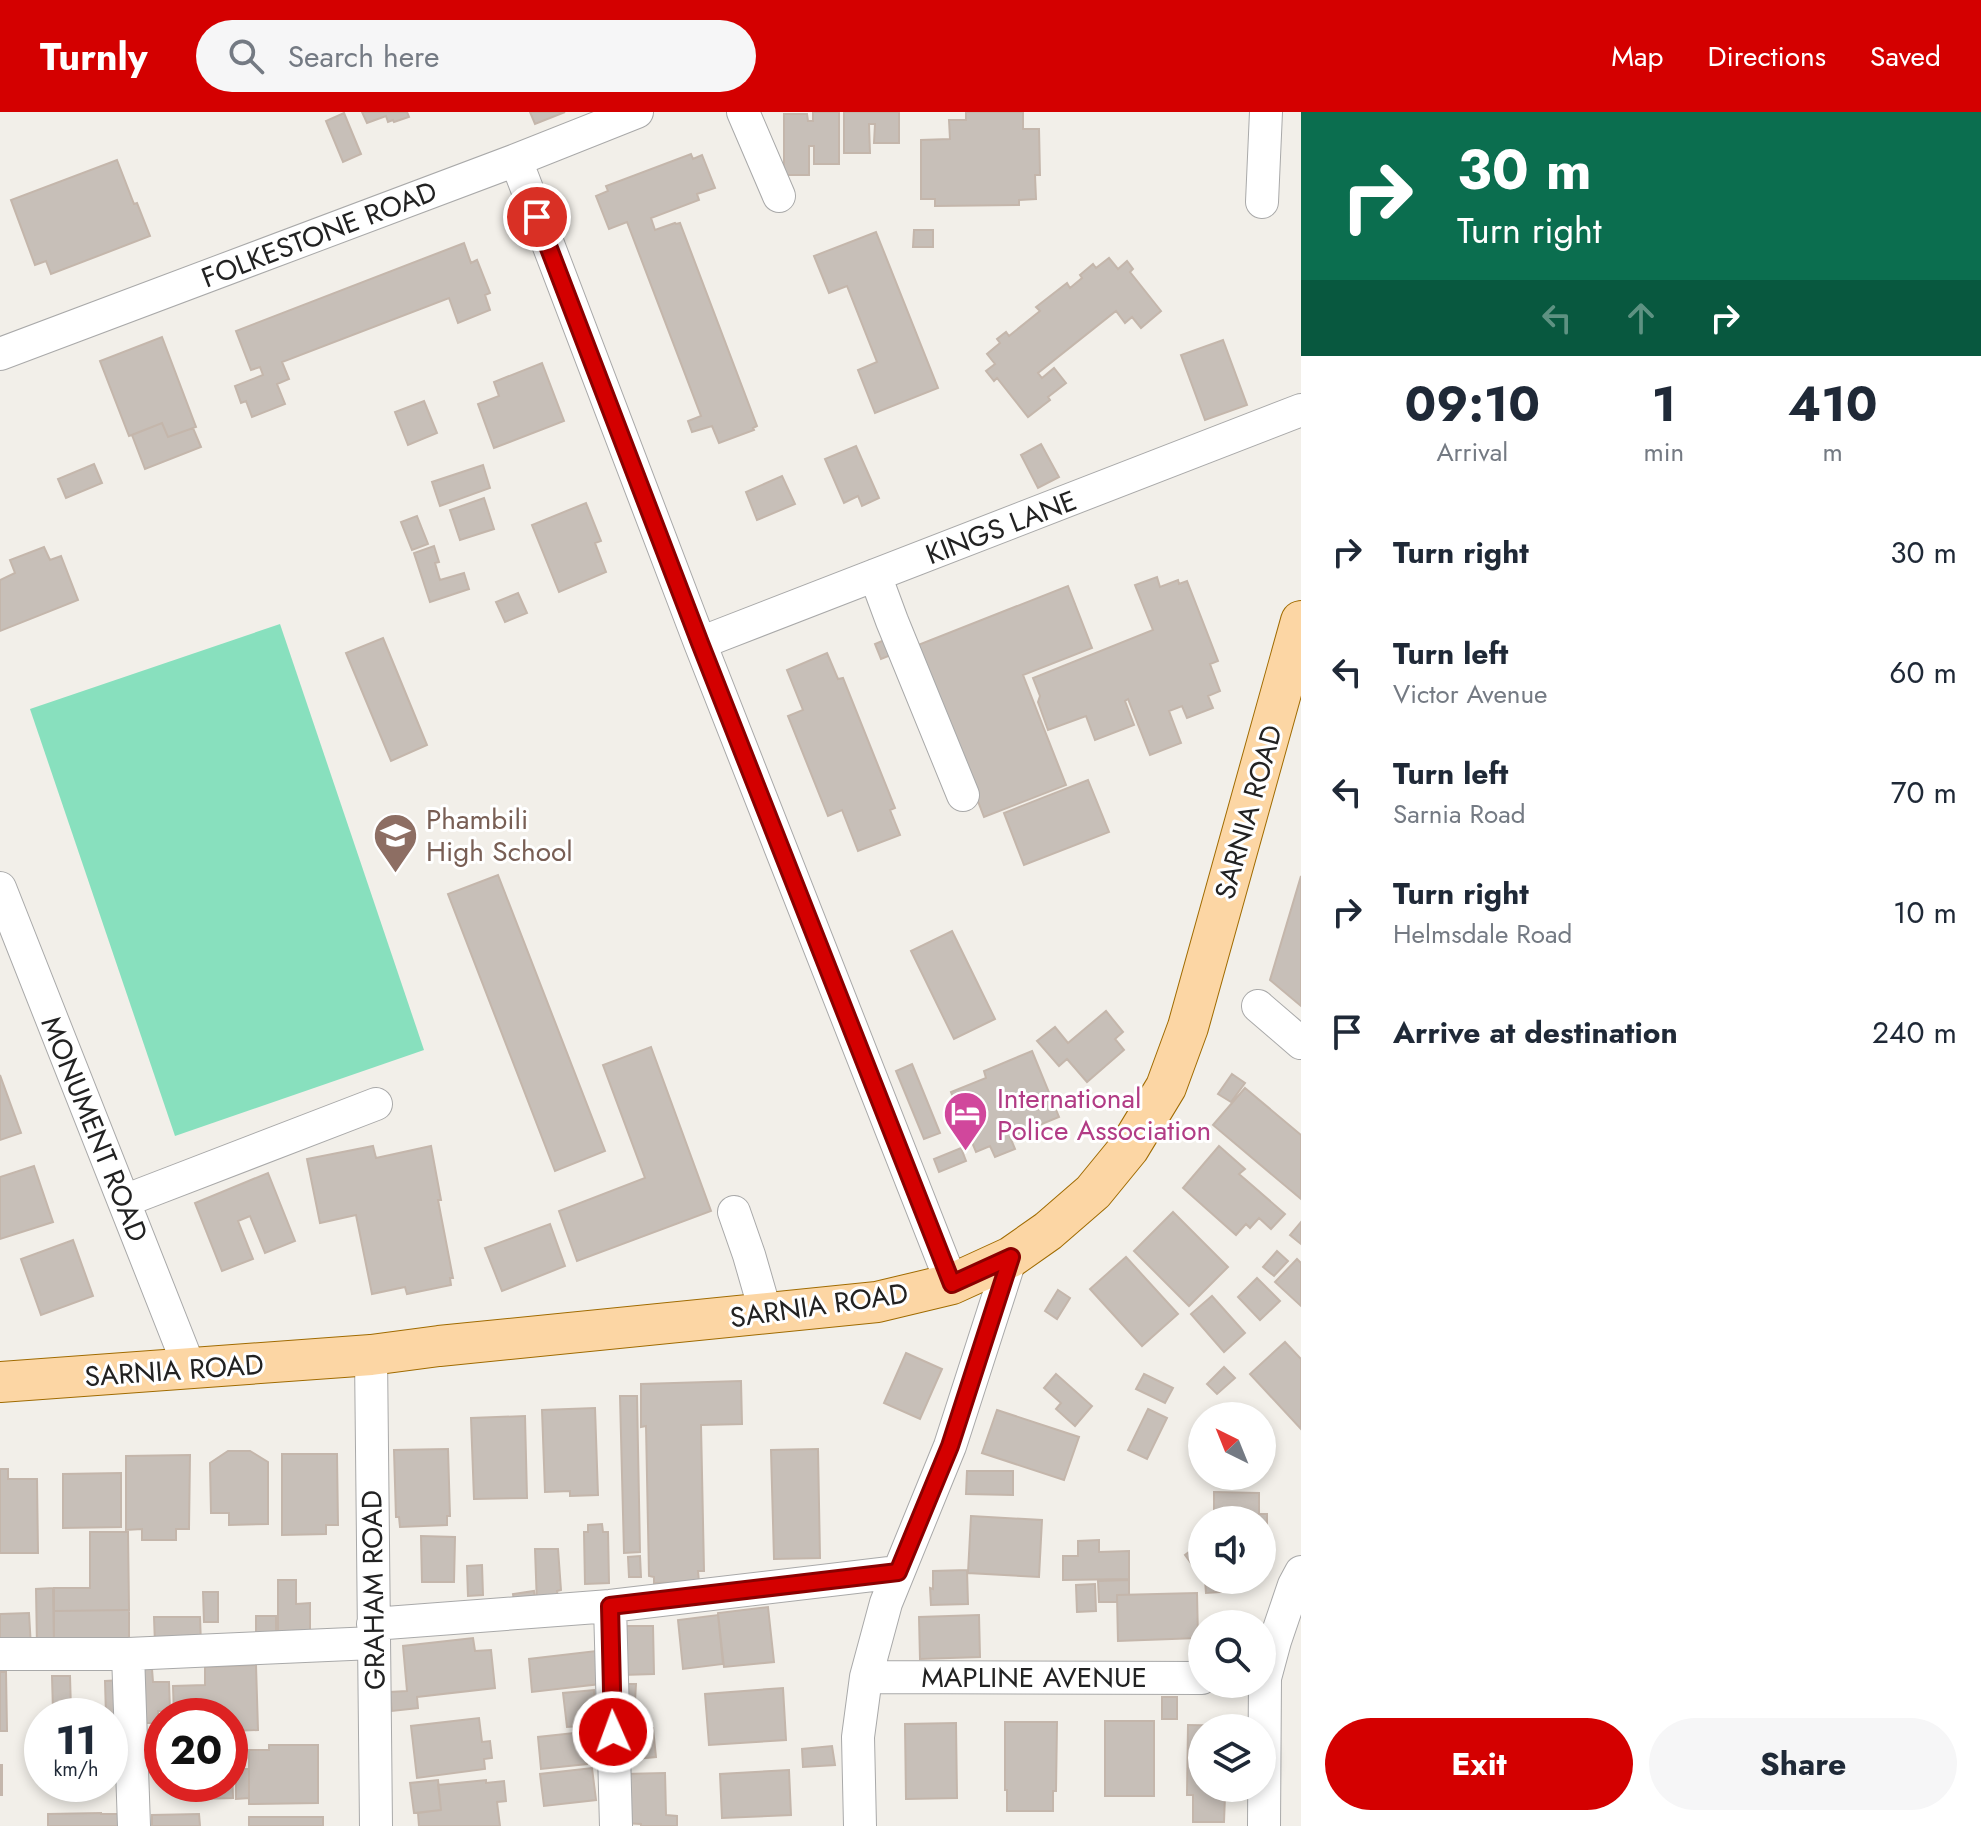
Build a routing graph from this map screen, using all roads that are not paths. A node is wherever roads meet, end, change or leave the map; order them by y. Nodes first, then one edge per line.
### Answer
1 (637, 112) edge
2 (743, 112) edge
3 (1266, 112) edge
4 (516, 160) junction
5 (779, 196) dead end
6 (1262, 202) dead end
7 (0, 354) edge
8 (1301, 410) edge
9 (875, 575) junction
10 (1301, 621) edge
11 (700, 643) junction
12 (963, 795) dead end
13 (0, 888) edge
14 (1258, 1006) dead end
15 (1301, 1043) edge
16 (376, 1104) dead end
17 (124, 1201) junction
18 (734, 1212) dead end
19 (1011, 1257) junction
20 (952, 1284) junction
21 (766, 1314) junction
22 (371, 1355) junction
23 (190, 1369) junction
24 (0, 1382) edge
25 (898, 1572) junction
26 (1301, 1572) edge
27 (610, 1606) junction
28 (373, 1633) junction
29 (1276, 1637) edge
30 (0, 1654) edge
31 (128, 1654) junction
32 (866, 1677) junction
33 (1188, 1678) edge
34 (1264, 1698) edge
35 (134, 1826) edge
36 (376, 1826) edge
37 (616, 1826) edge
38 (860, 1826) edge
39 (1264, 1826) edge

1 - 4 street, FOLKESTONE ROAD
2 - 5 street
3 - 6 street
4 - 7 street, FOLKESTONE ROAD
4 - 11 street
8 - 9 street, KINGS LANE
9 - 11 street, KINGS LANE
9 - 12 street
10 - 19 main road, SARNIA ROAD
11 - 20 street
13 - 17 street, MONUMENT ROAD
14 - 15 street
16 - 17 street
17 - 23 street, MONUMENT ROAD
18 - 21 street
19 - 20 main road, SARNIA ROAD
19 - 25 street
20 - 21 main road, SARNIA ROAD
21 - 22 main road, SARNIA ROAD
22 - 23 main road, SARNIA ROAD
22 - 28 street, GRAHAM ROAD
23 - 24 main road, SARNIA ROAD
25 - 27 street
25 - 32 street
26 - 29 street
27 - 28 street
27 - 37 street
28 - 31 street
28 - 36 street, GRAHAM ROAD
30 - 31 street
31 - 35 street
32 - 33 street, MAPLINE AVENUE
32 - 38 street
34 - 39 street

